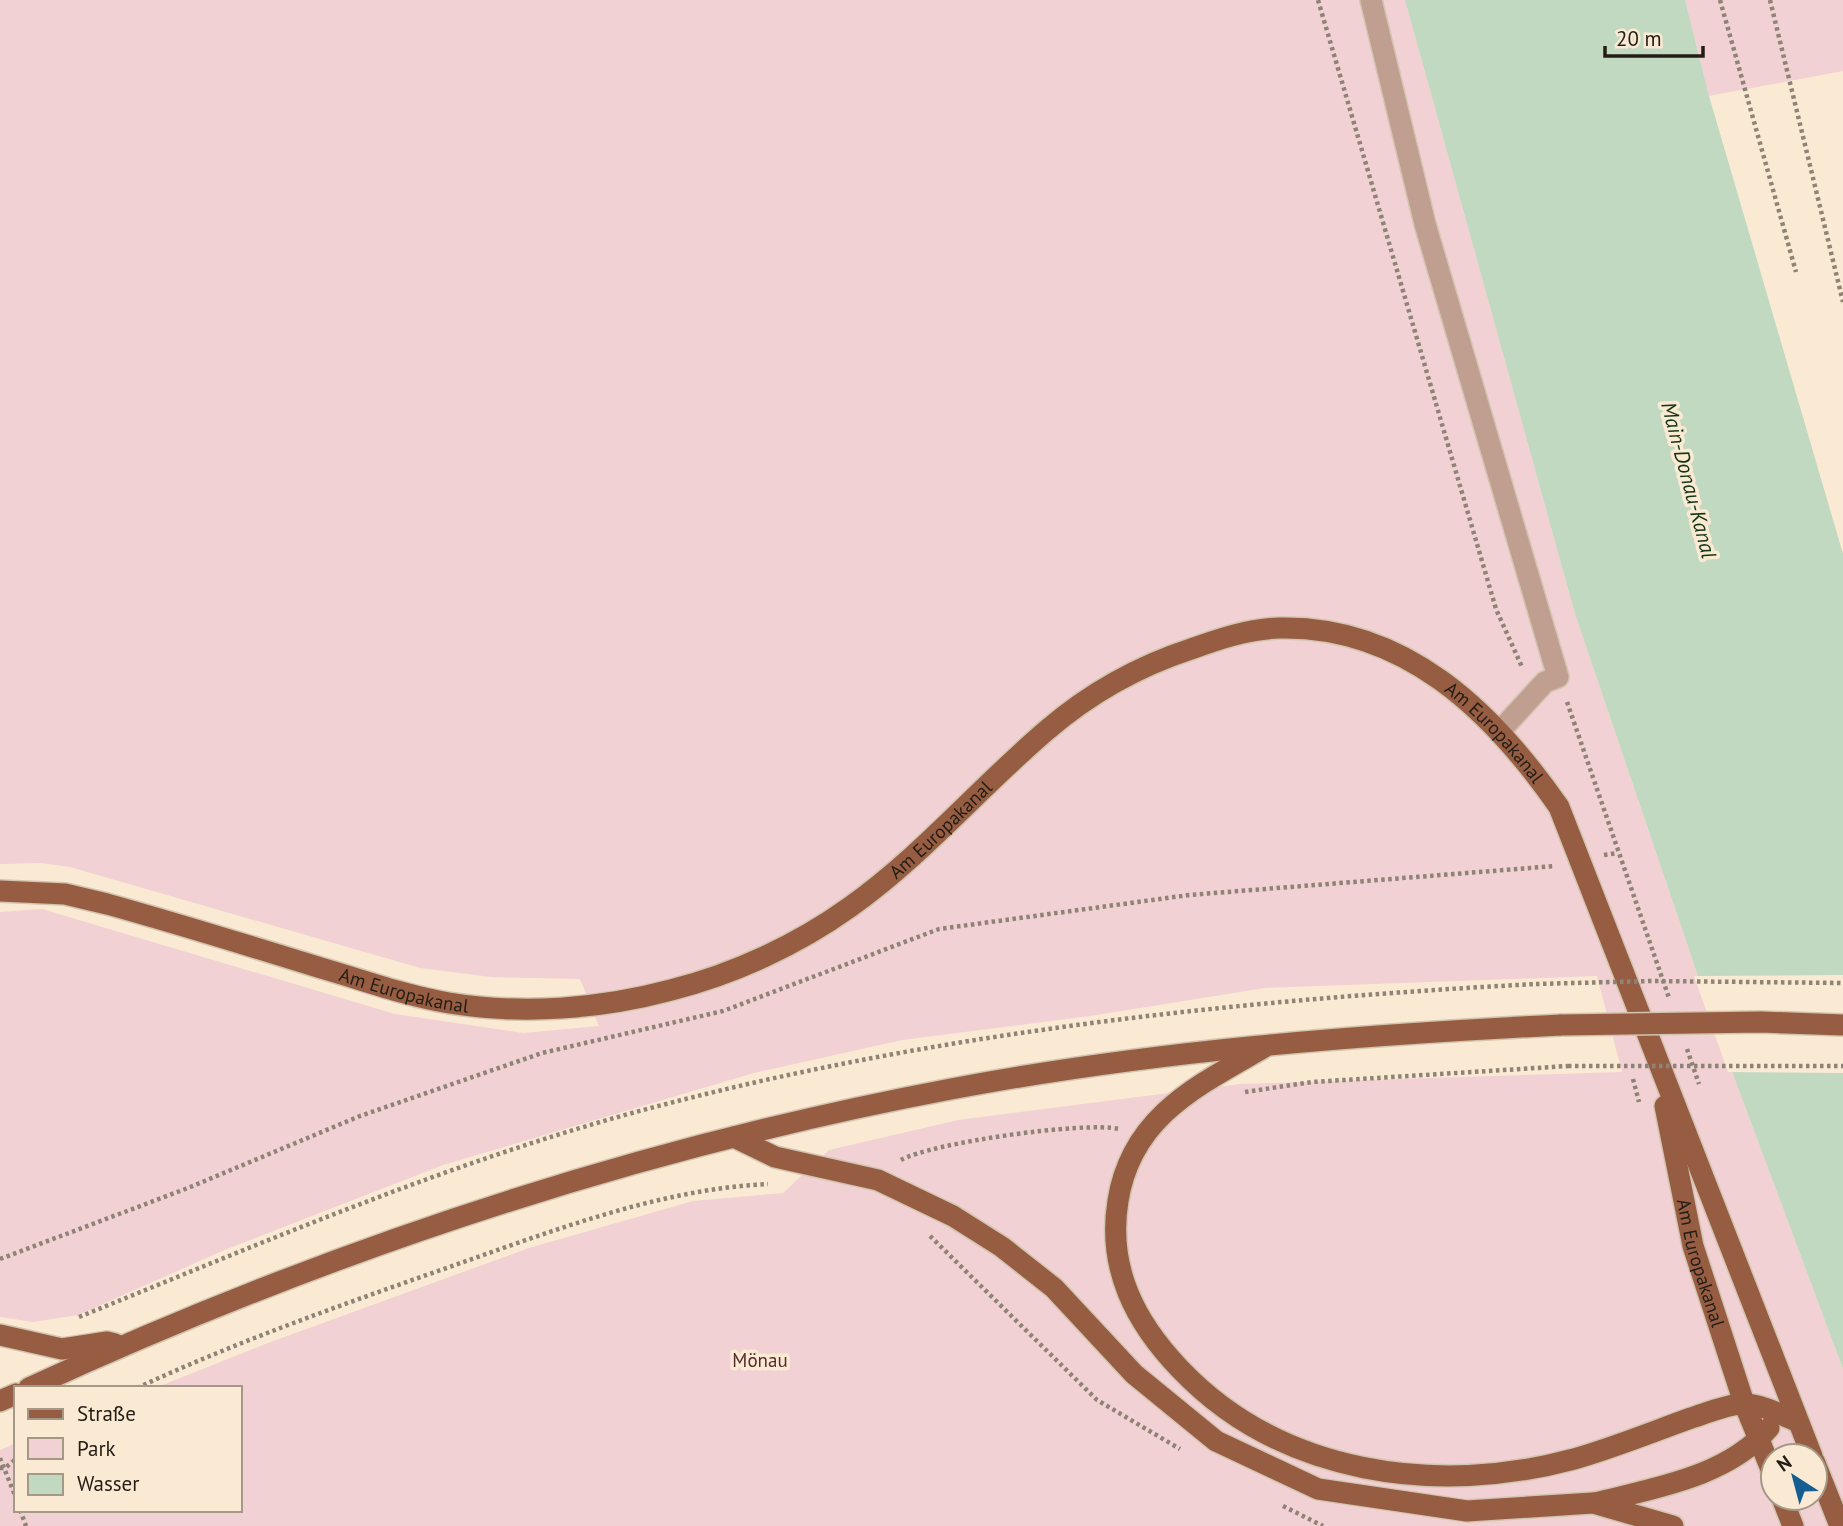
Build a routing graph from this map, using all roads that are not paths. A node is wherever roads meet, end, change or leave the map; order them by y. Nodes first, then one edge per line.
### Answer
1 (1371, 0) edge
2 (1500, 730) junction
3 (0, 891) edge
4 (1843, 1025) edge
5 (1271, 1044) junction
6 (1652, 1046) junction
7 (734, 1137) junction
8 (0, 1335) edge
9 (120, 1346) junction
10 (33, 1386) edge
11 (1784, 1386) junction
12 (1744, 1403) junction
13 (1777, 1413) junction
14 (1798, 1422) junction
15 (1759, 1439) junction
16 (1760, 1442) edge
17 (1806, 1442) edge
18 (1829, 1498) edge
19 (1593, 1503) junction
20 (1673, 1526) edge
21 (1840, 1526) edge

1 - 2 lane
2 - 3 main road, Am Europakanal
2 - 6 main road, Am Europakanal
4 - 5 main road, bridge
5 - 7 main road
5 - 12 main road
6 - 11 main road, Am Europakanal
6 - 12 main road, Am Europakanal
7 - 9 main road
7 - 19 main road
8 - 9 main road
9 - 10 main road
11 - 13 main road
11 - 14 main road, Am Europakanal
12 - 13 main road
12 - 15 main road, Am Europakanal
13 - 14 main road
13 - 15 main road
14 - 17 main road, Am Europakanal
15 - 16 main road, Am Europakanal
15 - 19 main road
18 - 21 main road
19 - 20 main road

